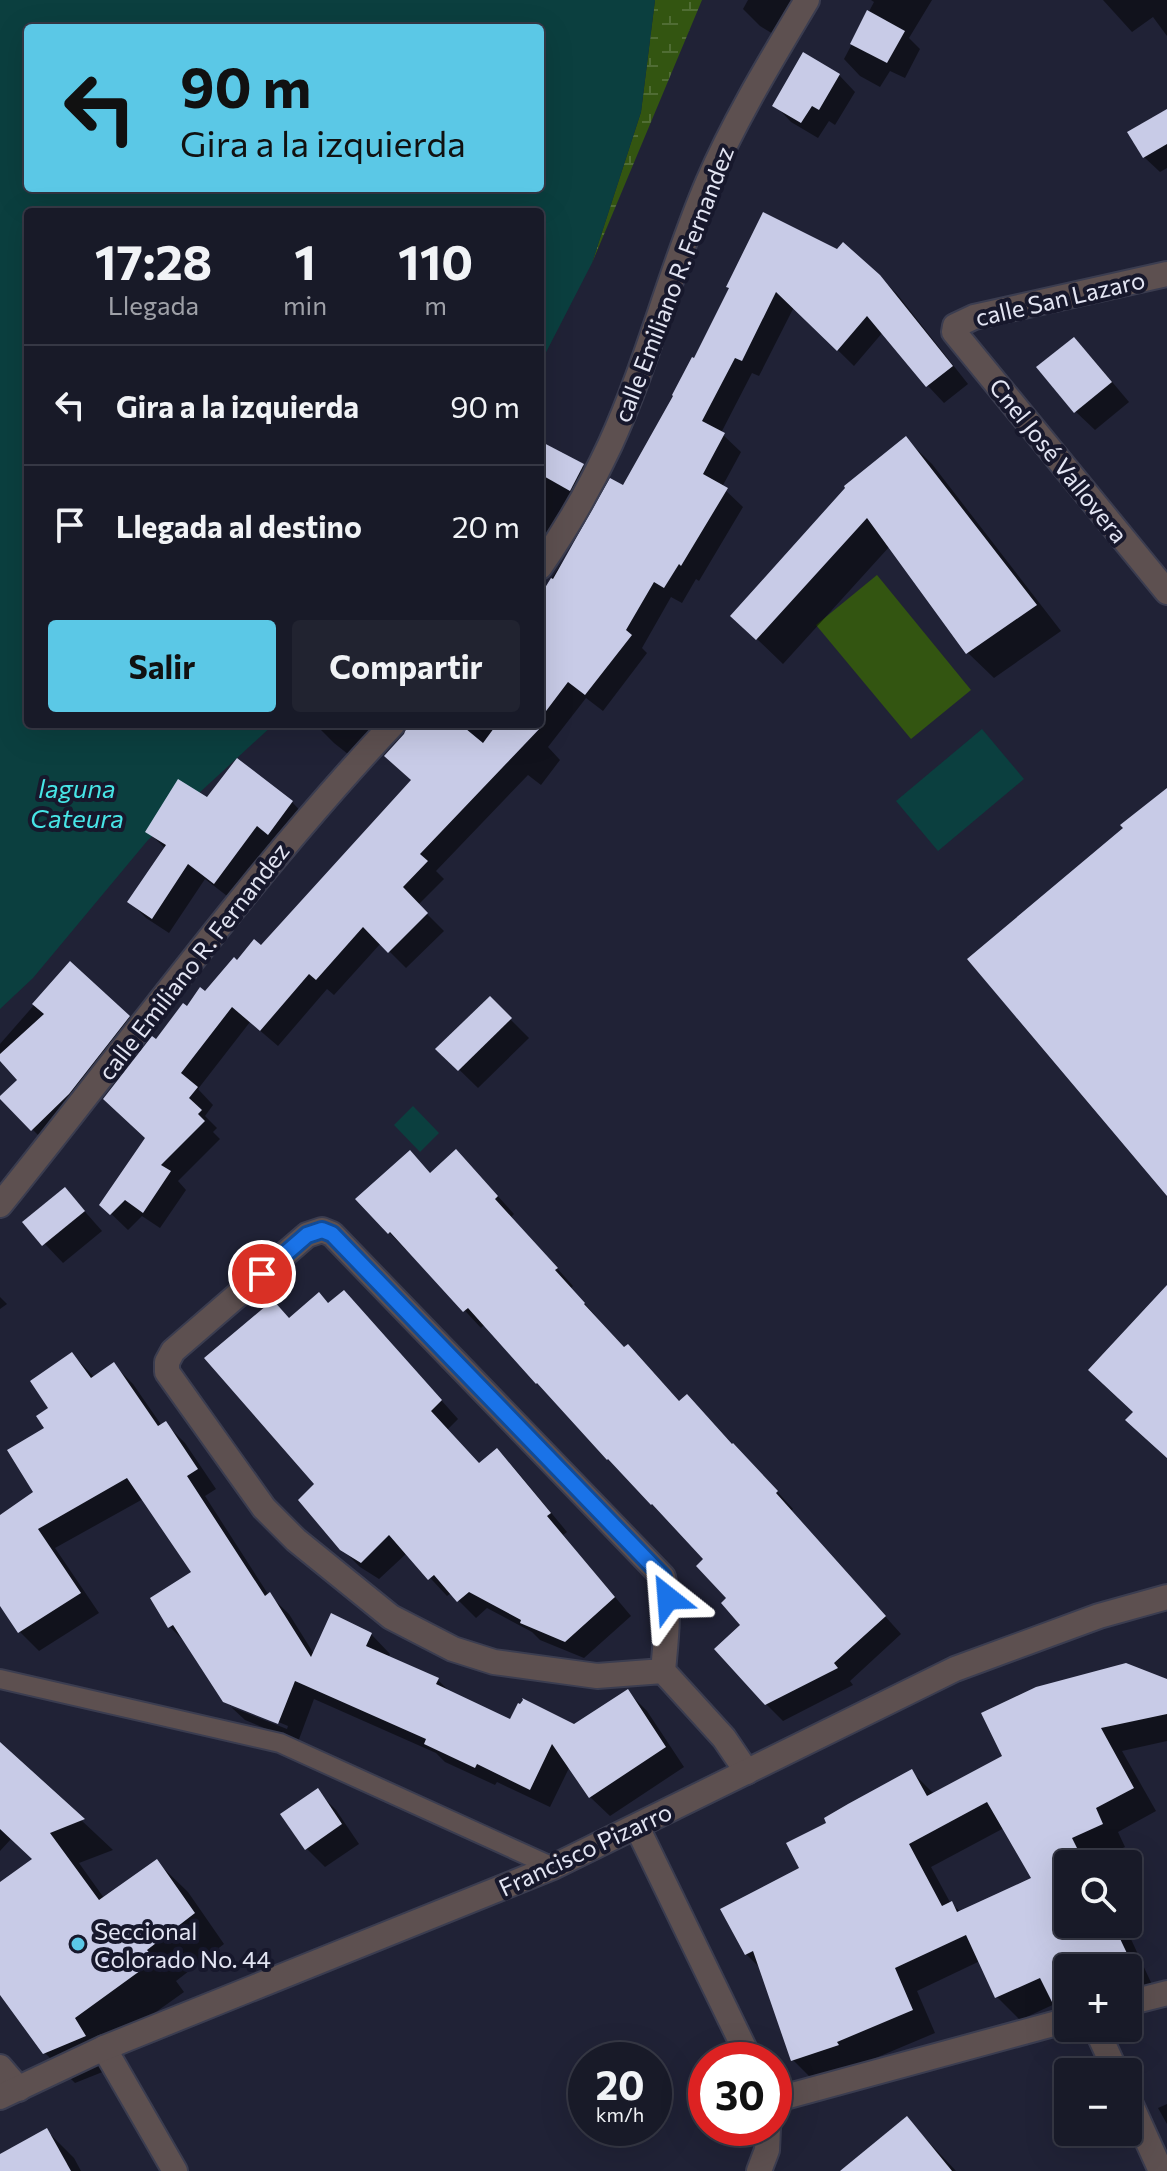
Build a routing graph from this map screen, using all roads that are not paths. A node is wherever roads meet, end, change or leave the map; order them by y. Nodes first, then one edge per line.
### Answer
1 (807, 0) edge
2 (1167, 274) edge
3 (955, 326) joint
4 (544, 561) edge
5 (1167, 592) edge
6 (389, 728) edge
7 (0, 1205) edge
8 (1167, 1597) edge
9 (663, 1671) junction
10 (0, 1679) edge
11 (747, 1772) junction
12 (637, 1827) junction
13 (553, 1867) junction
14 (1167, 1993) edge
15 (1142, 1999) edge
16 (1054, 2024) edge
17 (741, 2042) edge
18 (104, 2048) junction
19 (0, 2067) edge
20 (9, 2093) edge
21 (792, 2095) edge
22 (1142, 2129) edge
23 (767, 2146) edge
24 (175, 2171) edge
25 (759, 2171) edge
26 (1161, 2171) edge

1 - 4 street, calle Emiliano R. Fernandez
2 - 3 street, calle San Lazaro
3 - 5 street, Cnel José Vallovera
6 - 7 street, calle Emiliano R. Fernandez
8 - 11 street, Francisco Pizarro
9 - 9 street
9 - 11 street
10 - 13 lane
11 - 12 street, Francisco Pizarro
12 - 13 street, Francisco Pizarro
12 - 17 street
13 - 18 street, Francisco Pizarro
14 - 15 street
16 - 21 street
18 - 20 street, Francisco Pizarro
18 - 24 street
19 - 20 street
22 - 26 street
23 - 25 street

